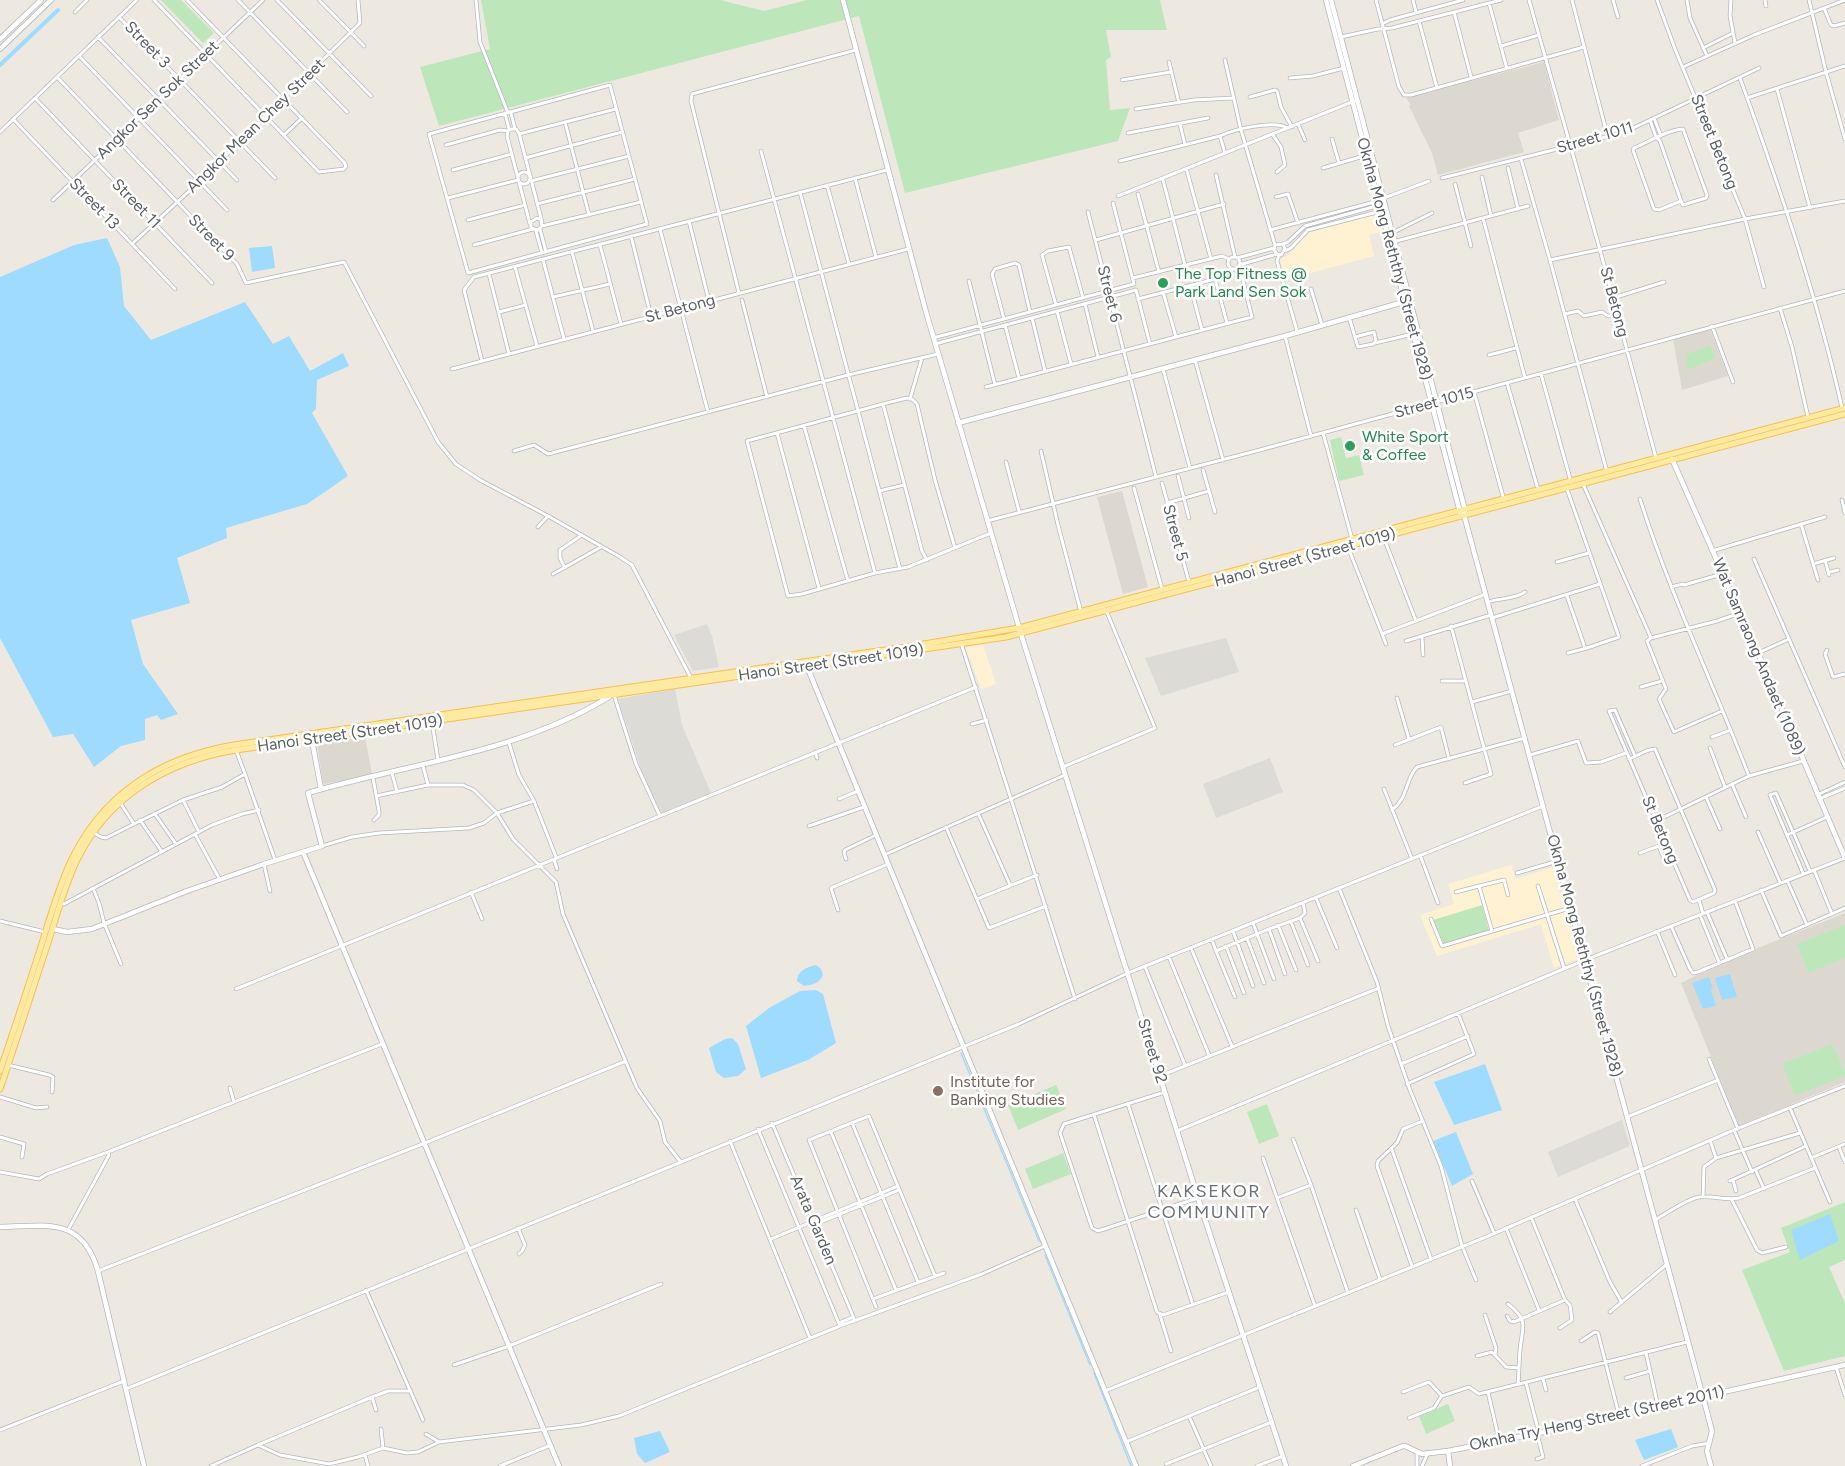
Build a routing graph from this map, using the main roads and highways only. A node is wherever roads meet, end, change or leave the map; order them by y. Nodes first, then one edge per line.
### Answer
1 (51, 0) edge
2 (843, 0) edge
3 (1326, 0) edge
4 (1331, 0) edge
5 (38, 1) edge
6 (1339, 38) junction
7 (0, 39) edge
8 (0, 49) edge
9 (1355, 101) junction
10 (1382, 205) junction
11 (1392, 243) junction
12 (1407, 301) junction
13 (1434, 402) junction
14 (1844, 412) edge
15 (958, 423) junction
16 (1672, 458) junction
17 (1570, 486) junction
18 (1463, 512) junction
19 (1383, 535) junction
20 (1105, 608) junction
21 (1020, 631) junction
22 (806, 664) junction
23 (611, 694) junction
24 (398, 724) junction
25 (312, 737) junction
26 (321, 789) junction
27 (92, 831) junction
28 (303, 852) junction
29 (1845, 858) edge
30 (58, 903) junction
31 (52, 929) junction
32 (15, 1035) junction
33 (0, 1071) edge
34 (0, 1089) edge
35 (0, 1227) edge
36 (1845, 1365) edge
37 (1703, 1396) junction
38 (1448, 1451) junction
39 (144, 1466) edge
40 (560, 1466) edge
41 (1136, 1466) edge
42 (1286, 1466) edge
43 (1353, 1466) edge
44 (1450, 1466) edge
45 (1711, 1466) edge

1 - 8 main road
2 - 15 main road, Street 92
3 - 6 main road, Oknha Mong Reththy (Street 1928)
4 - 6 main road, Oknha Mong Reththy (Street 1928)
5 - 7 main road
6 - 9 main road, Oknha Mong Reththy (Street 1928)
6 - 9 main road, Oknha Mong Reththy (Street 1928)
9 - 10 main road, Oknha Mong Reththy (Street 1928)
9 - 10 main road, Oknha Mong Reththy (Street 1928)
10 - 11 main road, Oknha Mong Reththy (Street 1928)
10 - 11 main road, Oknha Mong Reththy (Street 1928)
11 - 12 main road, Oknha Mong Reththy (Street 1928)
12 - 13 main road, Oknha Mong Reththy (Street 1928)
12 - 13 main road, Oknha Mong Reththy (Street 1928)
12 - 15 main road
13 - 18 main road, Oknha Mong Reththy (Street 1928)
14 - 16 main road, Hanoi Street (Street 1019)
14 - 16 main road, Hanoi Street (Street 1019)
15 - 21 main road, Street 92
16 - 17 main road, Hanoi Street (Street 1019)
16 - 17 main road, Hanoi Street (Street 1019)
16 - 29 main road, Wat Samraong Andaet (1089)
17 - 18 main road, Hanoi Street (Street 1019)
17 - 18 main road, Hanoi Street (Street 1019)
18 - 19 main road, Hanoi Street (Street 1019)
18 - 37 main road, Oknha Mong Reththy (Street 1928)
19 - 20 main road, Hanoi Street (Street 1019)
19 - 20 main road, Hanoi Street (Street 1019)
20 - 21 main road, Hanoi Street (Street 1019)
20 - 21 main road, Hanoi Street (Street 1019)
21 - 22 main road, Hanoi Street (Street 1019)
21 - 42 main road, Street 92
22 - 23 main road, Hanoi Street (Street 1019)
22 - 41 main road
23 - 24 main road, Hanoi Street (Street 1019)
23 - 24 main road, Hanoi Street (Street 1019)
23 - 26 main road
24 - 25 main road, Hanoi Street (Street 1019)
25 - 26 main road
25 - 27 main road, Hanoi Street (Street 1019)
25 - 27 main road, Hanoi Street (Street 1019)
26 - 28 main road
27 - 30 main road, Hanoi Street (Street 1019)
28 - 31 main road
28 - 40 main road
30 - 31 main road, Hanoi Street (Street 1019)
30 - 32 main road, Hanoi Street (Street 1019)
31 - 32 main road, Hanoi Street (Street 1019)
32 - 33 main road, Hanoi Street (Street 1019)
32 - 34 main road, Hanoi Street (Street 1019)
35 - 39 main road
36 - 37 main road, Oknha Try Heng Street (Street 2011)
37 - 38 main road, Oknha Try Heng Street (Street 2011)
37 - 45 main road
38 - 43 main road, Oknha Try Heng Street (Street 2011)
38 - 44 main road

